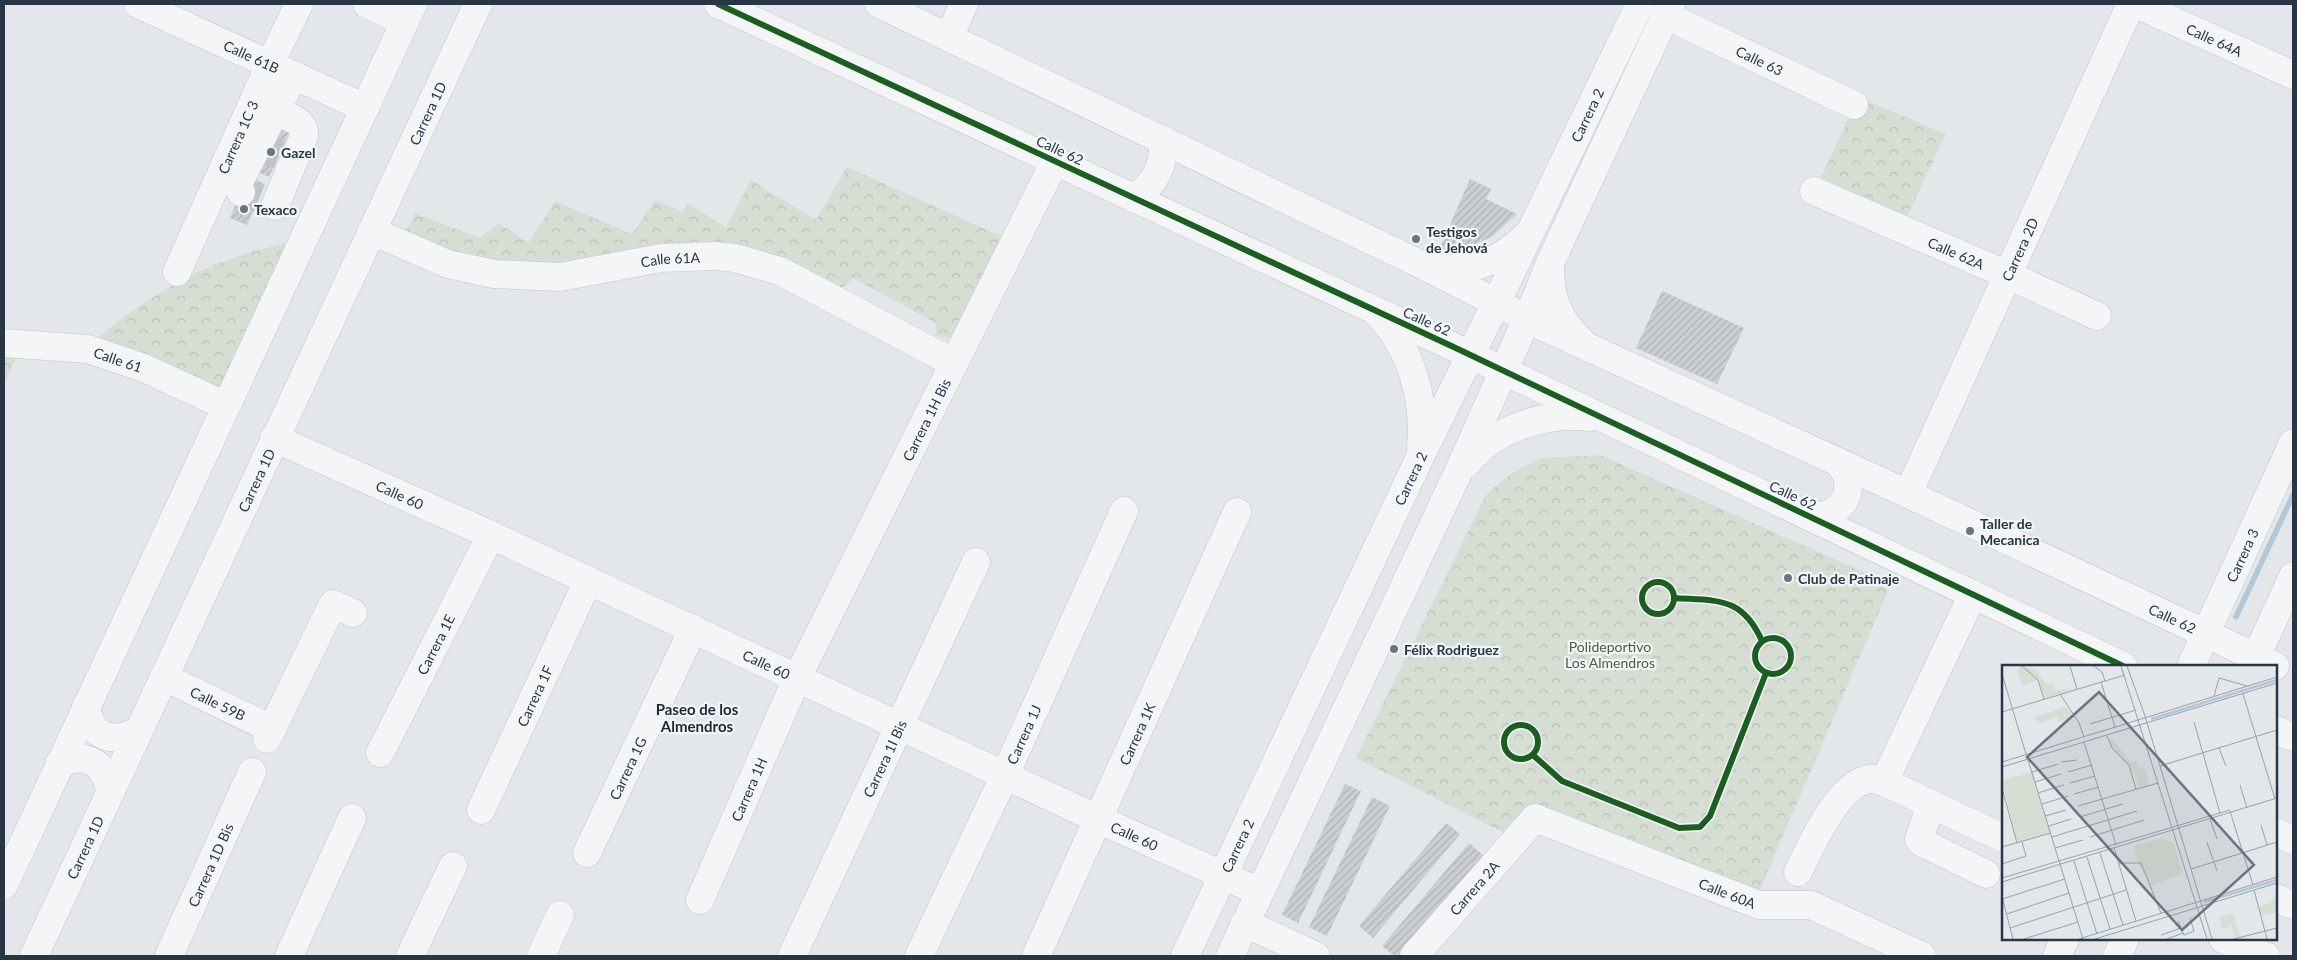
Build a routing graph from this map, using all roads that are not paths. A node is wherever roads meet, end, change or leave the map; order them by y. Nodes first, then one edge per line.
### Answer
1 (138, 4) edge
2 (299, 4) edge
3 (367, 4) edge
4 (478, 4) edge
5 (718, 4) edge
6 (879, 4) edge
7 (964, 4) edge
8 (1640, 4) edge
9 (2130, 4) edge
10 (2136, 4) edge
11 (1668, 9) edge
12 (409, 13) edge
13 (949, 37) junction
14 (270, 64) junction
15 (2293, 75) edge
16 (294, 76) junction
17 (1854, 105) dead end
18 (365, 108) junction
19 (276, 112) junction
20 (1163, 140) junction
21 (273, 153) junction
22 (1055, 161) junction
23 (334, 175) junction
24 (1814, 191) dead end
25 (1134, 198) junction
26 (258, 199) junction
27 (314, 220) junction
28 (372, 231) junction
29 (1531, 232) junction
30 (1416, 262) junction
31 (1550, 263) junction
32 (177, 272) dead end
33 (2008, 275) junction
34 (1496, 303) junction
35 (1374, 310) junction
36 (2097, 316) dead end
37 (1527, 318) junction
38 (4, 343) edge
39 (1590, 347) junction
40 (1471, 355) junction
41 (954, 363) junction
42 (1504, 371) junction
43 (226, 406) junction
44 (1601, 419) junction
45 (274, 438) junction
46 (2293, 443) edge
47 (1420, 455) junction
48 (1838, 462) junction
49 (1456, 476) junction
50 (1908, 494) junction
51 (1124, 511) dead end
52 (1237, 512) dead end
53 (1808, 516) junction
54 (491, 535) junction
55 (976, 562) dead end
56 (2293, 576) edge
57 (588, 582) junction
58 (1973, 594) junction
59 (2280, 604) junction
60 (343, 609) dead end
61 (693, 629) junction
62 (2205, 634) junction
63 (2265, 664) edge
64 (2121, 665) edge
65 (2191, 665) edge
66 (2277, 668) edge
67 (2293, 673) edge
68 (164, 677) junction
69 (797, 678) junction
70 (1312, 686) junction
71 (1350, 701) junction
72 (86, 707) junction
73 (898, 726) junction
74 (137, 731) junction
75 (380, 753) dead end
76 (59, 764) junction
77 (252, 772) dead end
78 (1005, 775) junction
79 (1884, 782) junction
80 (110, 790) junction
81 (1931, 804) junction
82 (481, 810) dead end
83 (352, 818) dead end
84 (1535, 818) joint
85 (1098, 819) junction
86 (2277, 832) edge
87 (2002, 838) edge
88 (2293, 840) edge
89 (587, 853) dead end
90 (453, 866) dead end
91 (1798, 872) dead end
92 (1224, 874) junction
93 (1986, 874) dead end
94 (4, 884) edge
95 (1260, 892) junction
96 (2277, 898) edge
97 (700, 900) dead end
98 (2293, 905) edge
99 (560, 915) dead end
100 (1245, 923) junction
101 (2065, 940) edge
102 (2125, 940) edge
103 (2226, 940) edge
104 (34, 956) edge
105 (169, 956) edge
106 (289, 956) edge
107 (410, 956) edge
108 (541, 956) edge
109 (792, 956) edge
110 (919, 956) edge
111 (1036, 956) edge
112 (1185, 956) edge
113 (1230, 956) edge
114 (1316, 956) edge
115 (1414, 956) edge
116 (1922, 956) edge
117 (2057, 956) edge
118 (2117, 956) edge
119 (2266, 956) edge

1 - 14 street, Calle 61B
2 - 14 street, Carrera 1C 3
3 - 12 street
4 - 28 street, Carrera 1D
5 - 22 street, Calle 62
6 - 13 street, Calle 62
7 - 13 street
8 - 29 street, Carrera 2
9 - 33 street, Carrera 2D
10 - 15 street, Calle 64A
11 - 17 street, Calle 63
11 - 31 street, Carrera 2
12 - 18 street
13 - 20 street, Calle 62
14 - 16 street, Calle 61B
14 - 32 street, Carrera 1C 3
16 - 18 street, Calle 61B
16 - 19 street
18 - 23 street
19 - 21 street
19 - 21 street
20 - 25 street
20 - 30 street, Calle 62
21 - 23 street
21 - 26 street
21 - 26 street
22 - 25 street, Calle 62
22 - 41 street, Carrera 1H Bis
23 - 27 street
24 - 33 street, Calle 62A
25 - 35 street, Calle 62
26 - 27 street
27 - 43 street
28 - 41 street, Calle 61A
28 - 45 street, Carrera 1D
29 - 30 street
29 - 34 street, Carrera 2
30 - 34 street, Calle 62
31 - 37 street, Carrera 2
31 - 39 street
33 - 36 street, Calle 62A
33 - 50 street, Carrera 2D
34 - 37 street, Calle 62
34 - 40 street, Carrera 2
35 - 40 street, Calle 62
35 - 47 street
37 - 39 street, Calle 62
37 - 42 street, Carrera 2
38 - 43 street, Calle 61
39 - 48 street, Calle 62
40 - 42 street, Calle 62
40 - 47 street, Carrera 2
41 - 69 street, Carrera 1H Bis
42 - 44 street, Calle 62
42 - 49 street, Carrera 2
43 - 72 street
44 - 49 street
44 - 53 street, Calle 62
45 - 54 street, Calle 60
45 - 68 street, Carrera 1D
46 - 62 street, Carrera 3
47 - 70 street, Carrera 2
48 - 50 street, Calle 62
48 - 53 street
49 - 71 street, Carrera 2
50 - 62 street, Calle 62
51 - 78 street, Carrera 1J
52 - 85 street, Carrera 1K
53 - 58 street, Calle 62
54 - 57 street, Calle 60
54 - 75 street, Carrera 1E
55 - 73 street, Carrera 1I Bis
56 - 59 street
57 - 61 street, Calle 60
57 - 82 street, Carrera 1F
58 - 64 street, Calle 62
58 - 79 street
59 - 63 street
59 - 67 street
60 - 68 street, Calle 59B
61 - 69 street, Calle 60
61 - 89 street, Carrera 1G
62 - 63 street, Calle 62
62 - 65 street, Carrera 3
66 - 67 street, Calle 62
68 - 74 street, Carrera 1D
69 - 73 street, Calle 60
69 - 97 street, Carrera 1H
70 - 71 street
70 - 92 street, Carrera 2
71 - 95 street, Carrera 2
72 - 74 street
72 - 76 street
73 - 78 street, Calle 60
73 - 109 street, Carrera 1I Bis
74 - 80 street, Carrera 1D
76 - 80 street
76 - 94 street
77 - 105 street, Carrera 1D Bis
78 - 85 street, Calle 60
78 - 110 street, Carrera 1J
79 - 81 street
79 - 91 street
80 - 104 street, Carrera 1D
81 - 87 street
81 - 93 street
83 - 106 street
84 - 115 street, Carrera 2A
84 - 116 street, Calle 60A
85 - 92 street, Calle 60
85 - 111 street, Carrera 1K
86 - 88 street
90 - 107 street
92 - 95 street, Calle 60
92 - 112 street, Carrera 2
95 - 100 street, Carrera 2
96 - 98 street
99 - 108 street
100 - 113 street, Carrera 2
100 - 114 street
101 - 117 street
102 - 118 street
103 - 119 street

